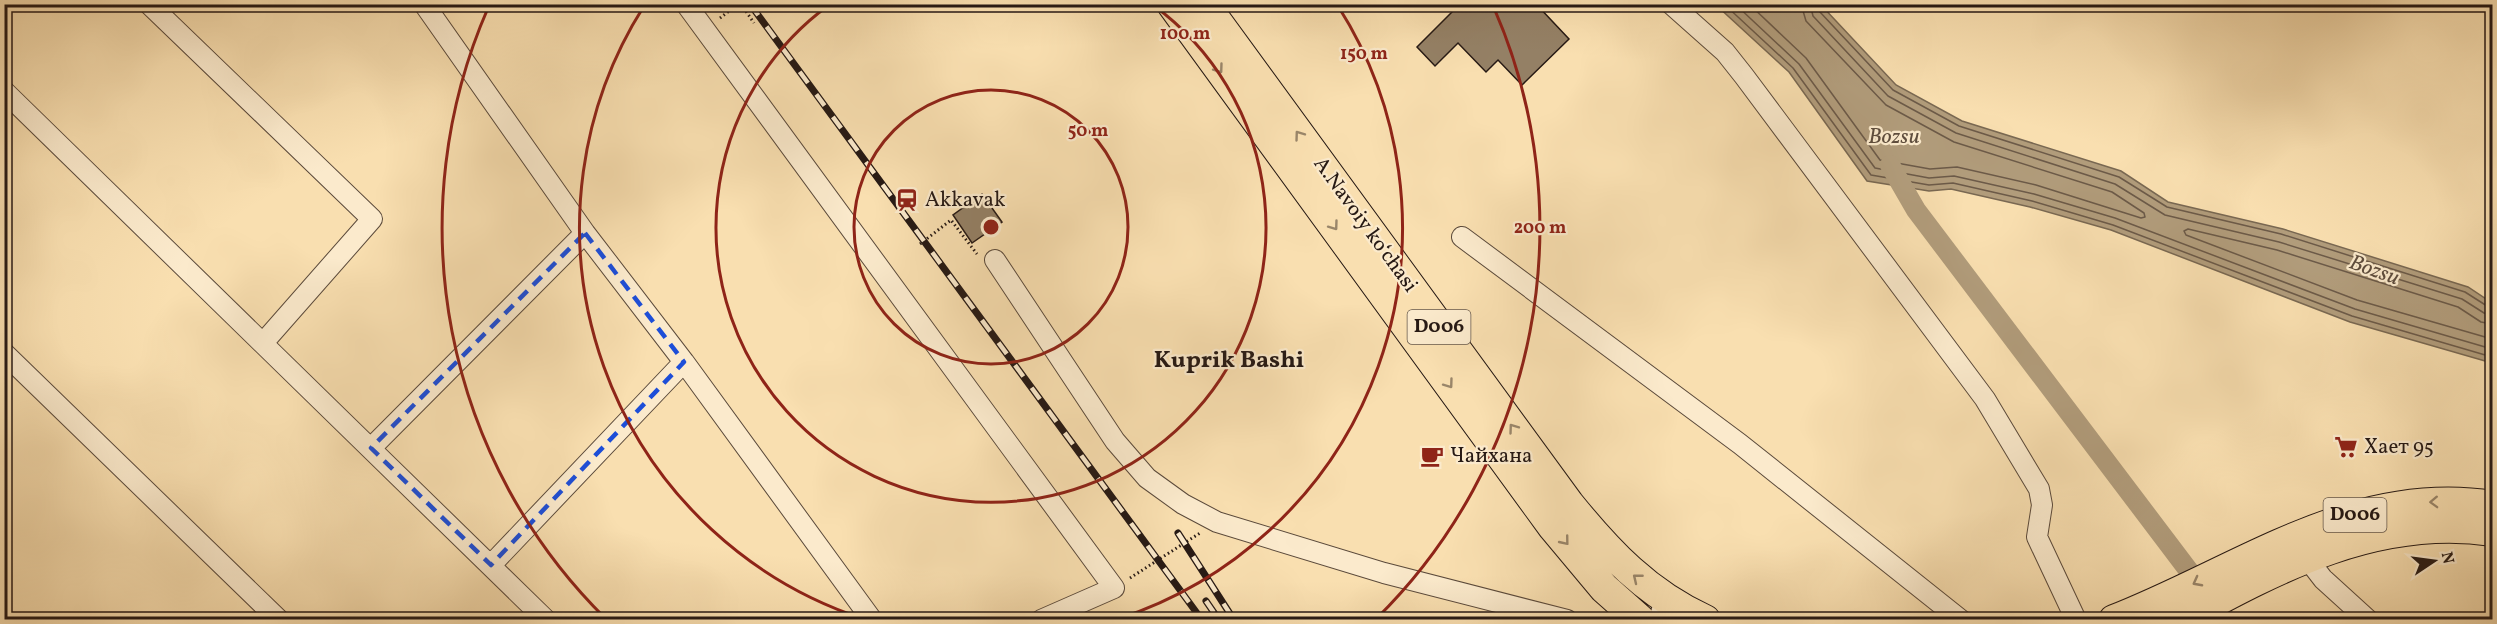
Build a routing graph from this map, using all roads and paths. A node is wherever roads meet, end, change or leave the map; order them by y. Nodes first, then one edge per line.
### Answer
1 (149, 4) edge
2 (424, 4) edge
3 (686, 4) edge
4 (741, 4) edge
5 (1172, 4) edge
6 (1204, 4) edge
7 (1671, 4) edge
8 (754, 23) dead end
9 (4, 91) edge
10 (585, 233) junction
11 (1462, 237) dead end
12 (920, 244) dead end
13 (994, 260) joint
14 (263, 343) junction
15 (4, 353) edge
16 (684, 362) junction
17 (371, 448) junction
18 (2493, 506) edge
19 (1217, 522) junction
20 (2493, 531) edge
21 (2306, 557) junction
22 (491, 566) junction
23 (2233, 577) junction
24 (1114, 588) junction
25 (2174, 608) edge
26 (1662, 609) edge
27 (279, 620) edge
28 (546, 620) edge
29 (872, 620) edge
30 (1041, 620) edge
31 (1567, 620) edge
32 (1640, 620) edge
33 (1705, 620) edge
34 (1961, 620) edge
35 (2076, 620) edge
36 (2114, 620) edge
37 (2368, 620) edge

1 - 14 street
2 - 10 street
3 - 24 street
4 - 8 path
5 -> 32 main road, D006
26 -> 6 main road, A.Navoiy ko‘chasi / D006
7 - 35 street
9 - 14 street
10 - 16 street
10 - 17 street
11 - 34 street
12 - 13 path
13 - 19 street
14 - 17 street
15 - 27 street
16 - 22 street
16 - 29 street
17 - 22 street
18 -> 23 main road, D006
19 - 24 path
19 - 31 street
20 - 21 main road, D006
21 - 23 main road, D006
21 - 37 street
22 - 28 street
23 - 25 main road, D006
24 - 30 street
25 - 36 main road, D006
26 - 33 main road, A.Navoiy ko‘chasi / D006

